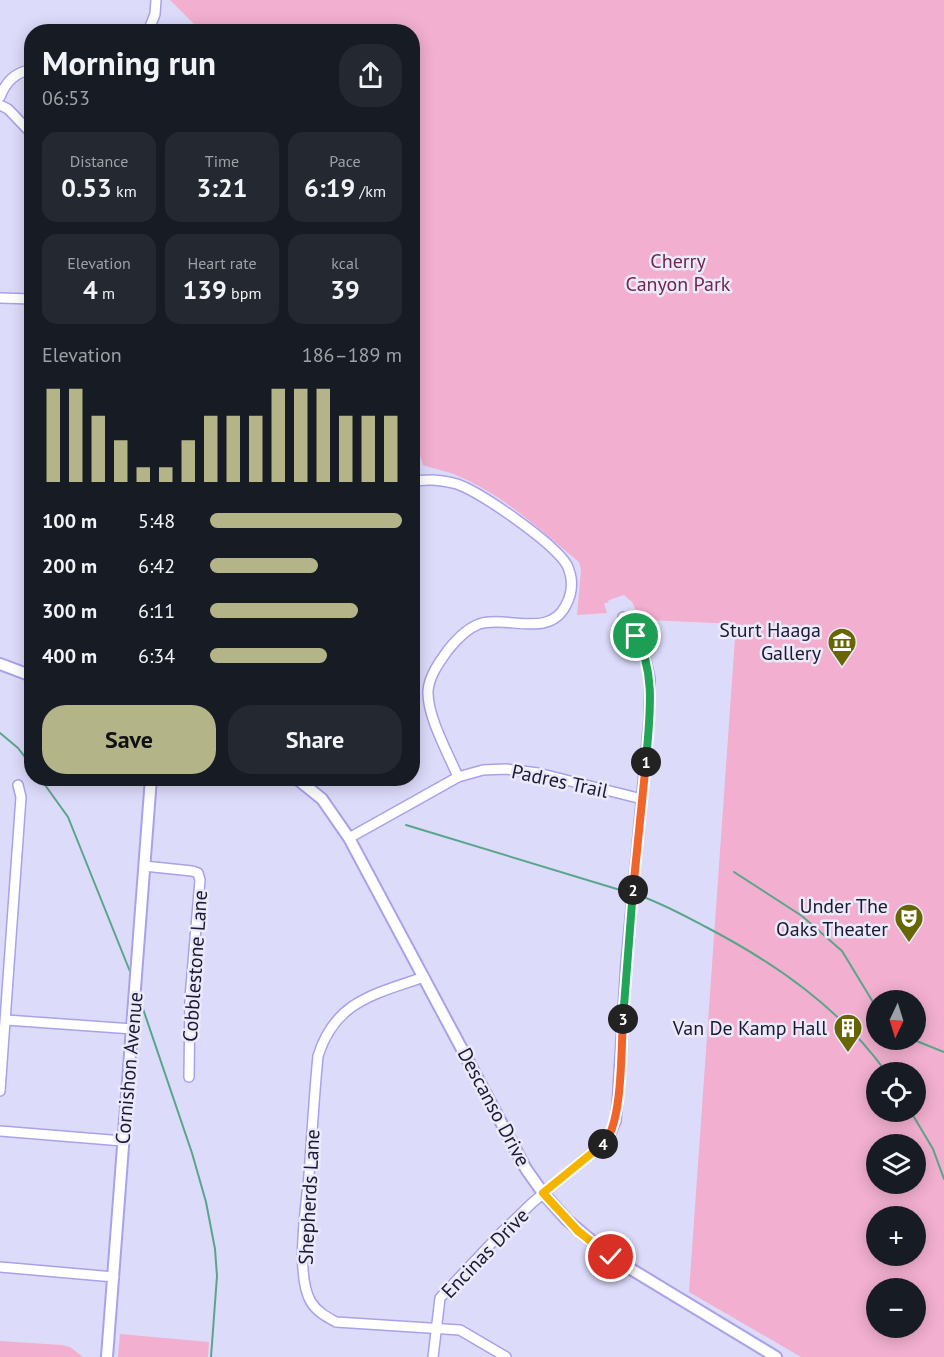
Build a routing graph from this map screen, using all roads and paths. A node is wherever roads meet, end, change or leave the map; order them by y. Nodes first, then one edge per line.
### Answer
1 (156, 0) edge
2 (151, 24) edge
3 (24, 72) edge
4 (0, 97) edge
5 (0, 105) edge
6 (24, 126) edge
7 (0, 298) edge
8 (24, 299) edge
9 (420, 480) edge
10 (623, 617) dead end
11 (0, 664) edge
12 (24, 670) edge
13 (458, 777) junction
14 (18, 785) dead end
15 (150, 786) edge
16 (306, 786) edge
17 (642, 799) junction
18 (349, 838) junction
19 (144, 867) junction
20 (424, 977) junction
21 (6, 1020) junction
22 (133, 1029) junction
23 (189, 1077) dead end
24 (0, 1091) edge
25 (0, 1131) edge
26 (123, 1141) junction
27 (543, 1193) junction
28 (0, 1268) edge
29 (114, 1277) junction
30 (435, 1328) junction
31 (107, 1357) edge
32 (433, 1357) edge
33 (506, 1357) edge
34 (776, 1357) edge

1 - 2 street
3 - 4 street
5 - 6 street
7 - 8 street
9 - 13 street
10 - 17 street, Encinas Drive
11 - 12 street
13 - 17 street, Padres Trail
13 - 18 street, Padres Trail
14 - 21 street
15 - 19 street, Cornishon Avenue
16 - 18 street, Descanso Drive
17 - 27 street, Encinas Drive
18 - 20 street, Descanso Drive
19 - 22 street, Cornishon Avenue
19 - 23 street, Cobblestone Lane
20 - 27 street, Descanso Drive
20 - 30 street, Shepherds Lane
21 - 22 street
21 - 24 street
22 - 26 street, Cornishon Avenue
25 - 26 street
26 - 29 street, Cornishon Avenue
27 - 30 street, Encinas Drive
27 - 34 street, Descanso Drive
28 - 29 street
29 - 31 street, Cornishon Avenue
30 - 32 street, Encinas Drive
30 - 33 street, Shepherds Lane

